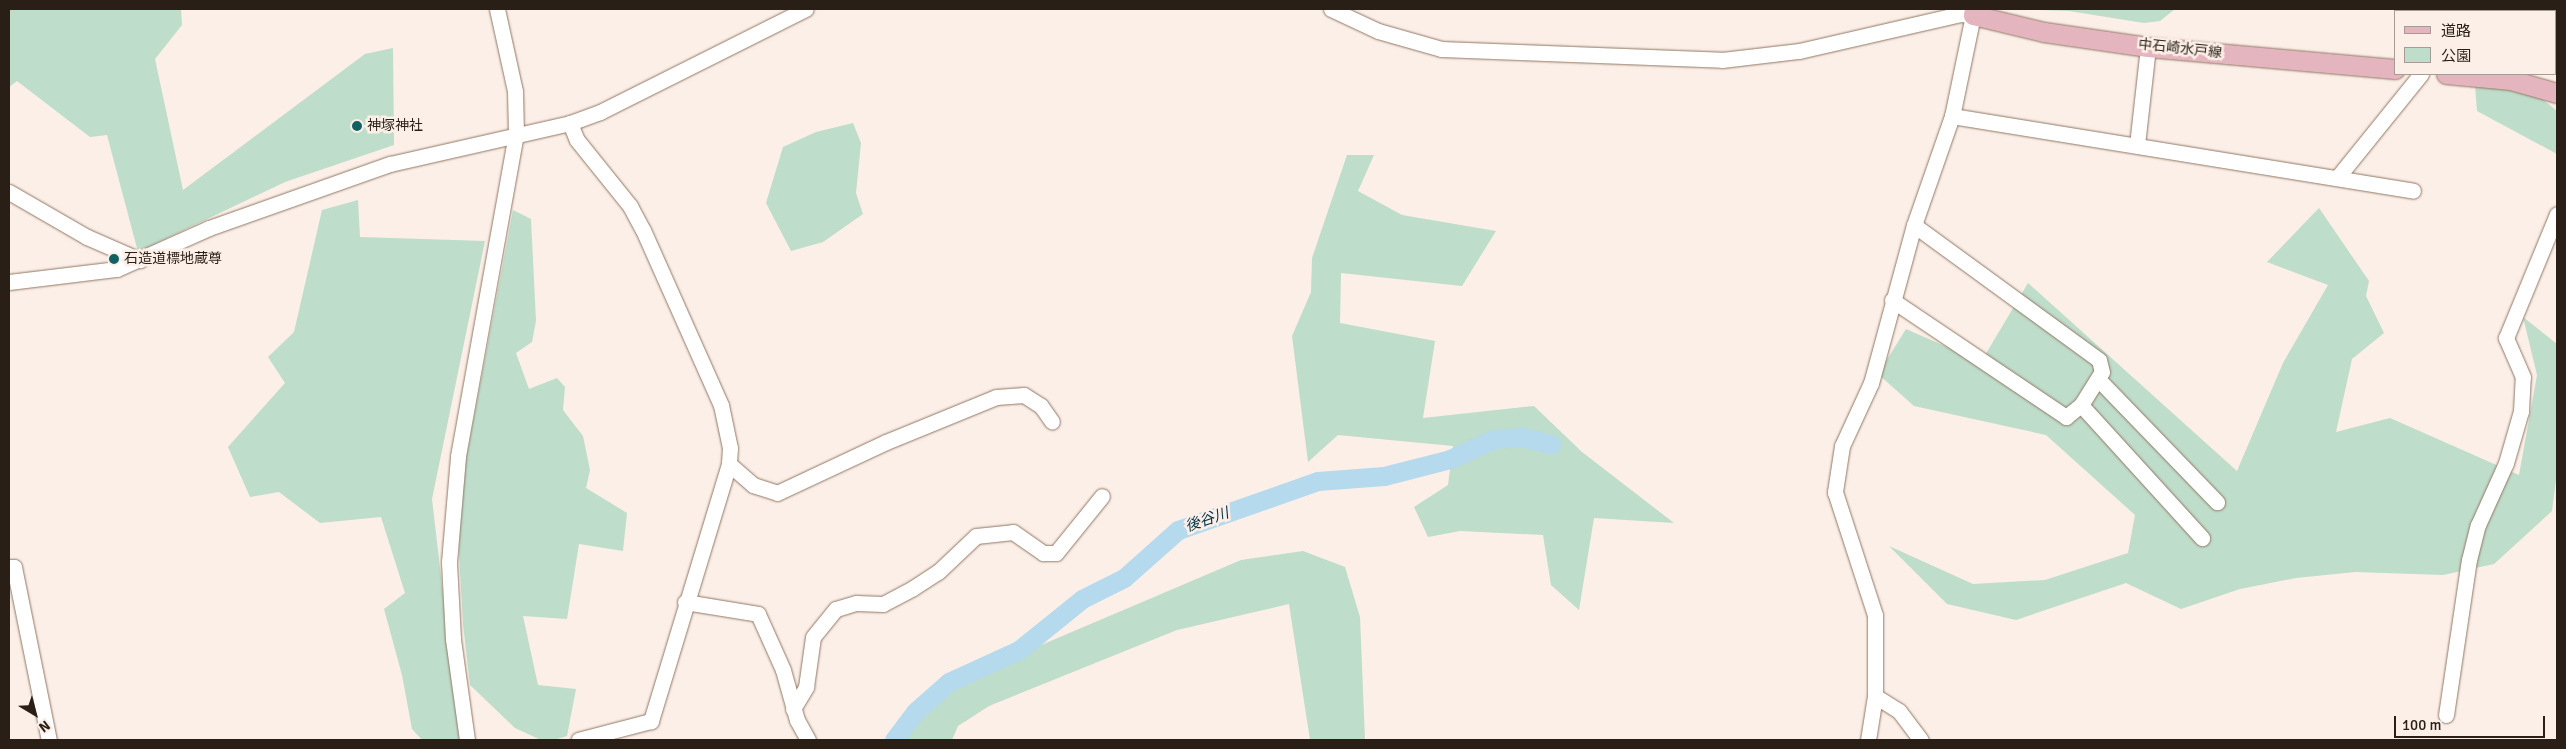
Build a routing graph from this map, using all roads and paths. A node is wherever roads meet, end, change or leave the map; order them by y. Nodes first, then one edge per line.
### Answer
1 (497, 9) edge
2 (806, 9) edge
3 (1331, 9) edge
4 (1974, 12) edge
5 (2148, 47) junction
6 (2394, 69) edge
7 (2420, 75) edge
8 (2457, 75) edge
9 (2557, 93) edge
10 (1952, 116) junction
11 (570, 123) junction
12 (516, 135) junction
13 (2137, 145) junction
14 (2336, 178) junction
15 (2413, 191) dead end
16 (9, 192) edge
17 (2557, 214) edge
18 (1914, 225) junction
19 (140, 260) junction
20 (9, 282) edge
21 (1892, 300) junction
22 (2099, 380) junction
23 (2081, 406) junction
24 (1052, 422) dead end
25 (729, 464) junction
26 (1102, 496) dead end
27 (2217, 502) dead end
28 (2202, 538) dead end
29 (9, 567) edge
30 (685, 602) junction
31 (1875, 696) junction
32 (793, 709) junction
33 (2446, 714) dead end
34 (49, 740) edge
35 (467, 740) edge
36 (578, 740) edge
37 (808, 740) edge
38 (1868, 740) edge
39 (1921, 740) edge

1 - 12 street
2 - 11 street
3 - 4 street
4 - 5 main road, 中石崎水戸線
4 - 10 street
5 - 6 main road, 中石崎水戸線
5 - 13 street
7 - 14 street
8 - 9 main road
10 - 13 street
10 - 18 street
11 - 12 street
11 - 25 street
12 - 19 street
12 - 35 street
13 - 14 street
14 - 15 street
16 - 19 street
17 - 33 street
18 - 21 street
18 - 22 street
19 - 20 street
21 - 23 street
21 - 31 street
22 - 23 street
22 - 27 street
23 - 28 street
24 - 25 street
25 - 30 street
26 - 32 street
29 - 34 street
30 - 32 street
30 - 36 street
31 - 38 street
31 - 39 street
32 - 37 street

